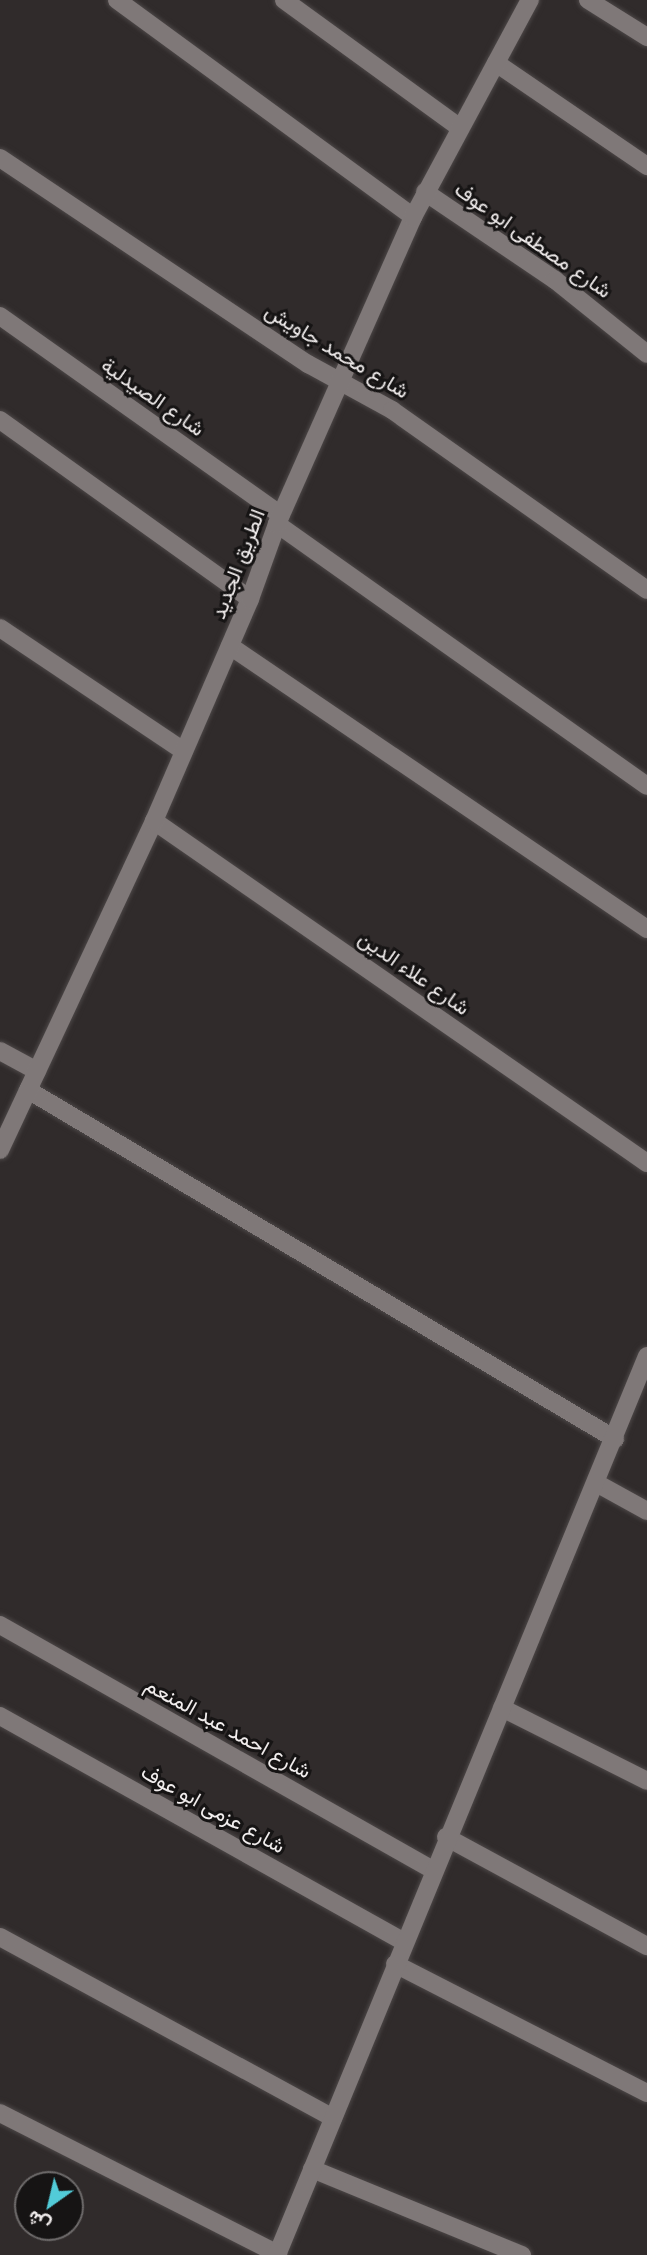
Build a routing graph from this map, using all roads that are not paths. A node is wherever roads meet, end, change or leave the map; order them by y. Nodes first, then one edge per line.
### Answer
1 (117, 0) edge
2 (284, 0) edge
3 (530, 0) edge
4 (588, 0) edge
5 (647, 37) edge
6 (496, 63) junction
7 (460, 128) junction
8 (0, 158) edge
9 (647, 166) edge
10 (425, 192) junction
11 (413, 217) junction
12 (0, 316) edge
13 (647, 354) edge
14 (339, 381) junction
15 (0, 420) edge
16 (279, 520) junction
17 (647, 590) edge
18 (250, 599) junction
19 (0, 628) edge
20 (230, 646) junction
21 (184, 751) junction
22 (647, 786) edge
23 (154, 821) junction
24 (647, 929) edge
25 (0, 1051) edge
26 (37, 1071) junction
27 (28, 1090) junction
28 (0, 1150) edge
29 (647, 1163) edge
30 (647, 1356) edge
31 (615, 1439) junction
32 (598, 1484) junction
33 (647, 1511) edge
34 (0, 1625) edge
35 (502, 1708) junction
36 (0, 1716) edge
37 (647, 1781) edge
38 (446, 1837) junction
39 (433, 1870) junction
40 (0, 1937) edge
41 (404, 1942) junction
42 (647, 1946) edge
43 (395, 1964) junction
44 (647, 2093) edge
45 (0, 2113) edge
46 (333, 2118) junction
47 (312, 2169) junction
48 (278, 2254) edge
49 (522, 2255) edge

1 - 11 street
2 - 7 street
3 - 6 street, الطريق الجديد
4 - 5 street
6 - 7 street, الطريق الجديد
6 - 9 street
7 - 10 street, الطريق الجديد
8 - 14 street, شارع محمد جاويش
10 - 11 street, الطريق الجديد
10 - 13 street, شارع مصطفى ابو عوف
11 - 14 street, الطريق الجديد
12 - 16 street, شارع الصيدلية
14 - 16 street, الطريق الجديد
14 - 17 street, شارع محمد جاويش
15 - 18 street
16 - 18 street, الطريق الجديد
16 - 22 street, شارع الصيدلية
18 - 20 street, الطريق الجديد
19 - 21 street
20 - 21 street, الطريق الجديد
20 - 24 street
21 - 23 street, الطريق الجديد
23 - 26 street, الطريق الجديد
23 - 29 street, شارع علاء الدين
25 - 26 street
26 - 27 street, الطريق الجديد
27 - 28 street, الطريق الجديد
27 - 31 street
30 - 31 street
31 - 32 street
32 - 33 street
32 - 35 street
34 - 39 street, شارع احمد عبد المنعم
35 - 37 street
35 - 38 street
36 - 41 street, شارع عزمى ابو عوف
38 - 39 street
38 - 42 street
39 - 41 street
40 - 46 street
41 - 43 street
43 - 44 street
43 - 46 street
45 - 48 street
46 - 47 street
47 - 48 street
47 - 49 street

